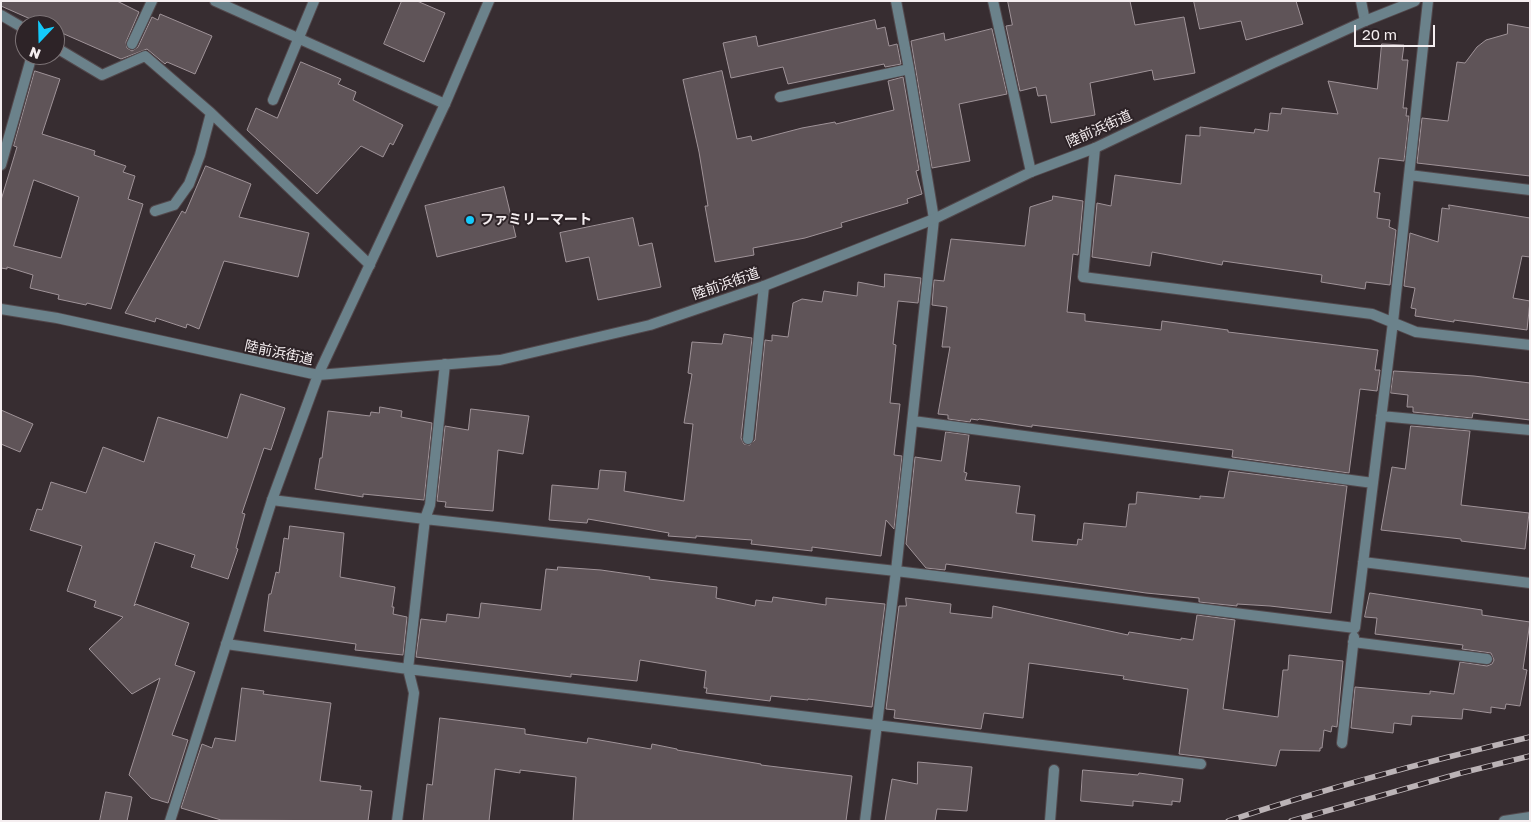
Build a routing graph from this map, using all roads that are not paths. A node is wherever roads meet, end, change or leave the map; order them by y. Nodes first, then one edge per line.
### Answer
1 (152, 1) edge
2 (215, 1) edge
3 (314, 1) edge
4 (489, 1) edge
5 (896, 1) edge
6 (993, 1) edge
7 (1361, 1) edge
8 (1415, 1) edge
9 (1428, 1) edge
10 (1, 14) edge
11 (1365, 21) junction
12 (15, 23) edge
13 (298, 38) junction
14 (132, 44) dead end
15 (65, 53) edge
16 (29, 65) edge
17 (909, 69) junction
18 (780, 97) dead end
19 (273, 100) dead end
20 (445, 104) junction
21 (211, 113) junction
22 (1095, 148) junction
23 (1, 165) edge
24 (1031, 172) junction
25 (1409, 175) junction
26 (1530, 190) edge
27 (155, 211) dead end
28 (934, 219) junction
29 (370, 265) junction
30 (764, 286) junction
31 (1, 308) edge
32 (1393, 322) junction
33 (1530, 345) edge
34 (445, 364) junction
35 (318, 375) junction
36 (1381, 416) junction
37 (913, 421) junction
38 (1530, 430) edge
39 (748, 439) dead end
40 (1373, 483) junction
41 (272, 500) junction
42 (425, 519) junction
43 (1363, 562) junction
44 (896, 571) junction
45 (1530, 583) edge
46 (1355, 628) junction
47 (1353, 642) junction
48 (226, 644) junction
49 (1487, 660) dead end
50 (408, 669) junction
51 (876, 724) junction
52 (1342, 743) dead end
53 (1201, 764) dead end
54 (1054, 770) dead end
55 (1530, 817) edge
56 (170, 821) edge
57 (397, 821) edge
58 (865, 821) edge
59 (1050, 821) edge
60 (1504, 821) edge

1 - 14 street
2 - 13 street
3 - 13 street
4 - 20 street
5 - 17 street
6 - 24 street
7 - 11 street
8 - 11 street, 陸前浜街道
9 - 25 street
10 - 12 street
11 - 22 street, 陸前浜街道
13 - 19 street
13 - 20 street
15 - 21 street
16 - 23 street
17 - 18 street
17 - 28 street
20 - 29 street
21 - 27 street
21 - 29 street
22 - 24 street, 陸前浜街道
22 - 32 street
24 - 28 street, 陸前浜街道
25 - 26 street
25 - 32 street
28 - 30 street, 陸前浜街道
28 - 37 street
29 - 35 street
30 - 34 street, 陸前浜街道
30 - 39 street
31 - 35 street, 陸前浜街道
32 - 33 street
32 - 36 street
34 - 35 street, 陸前浜街道
34 - 42 street
35 - 41 street
36 - 38 street
36 - 40 street
37 - 40 street
37 - 44 street
40 - 43 street
41 - 42 street
41 - 48 street
42 - 44 street
42 - 50 street
43 - 45 street
43 - 46 street
44 - 46 street
44 - 51 street
46 - 47 street
47 - 49 street
47 - 52 street
48 - 50 street
48 - 56 street
50 - 51 street
50 - 57 street
51 - 53 street
51 - 58 street
54 - 59 street
55 - 60 street

